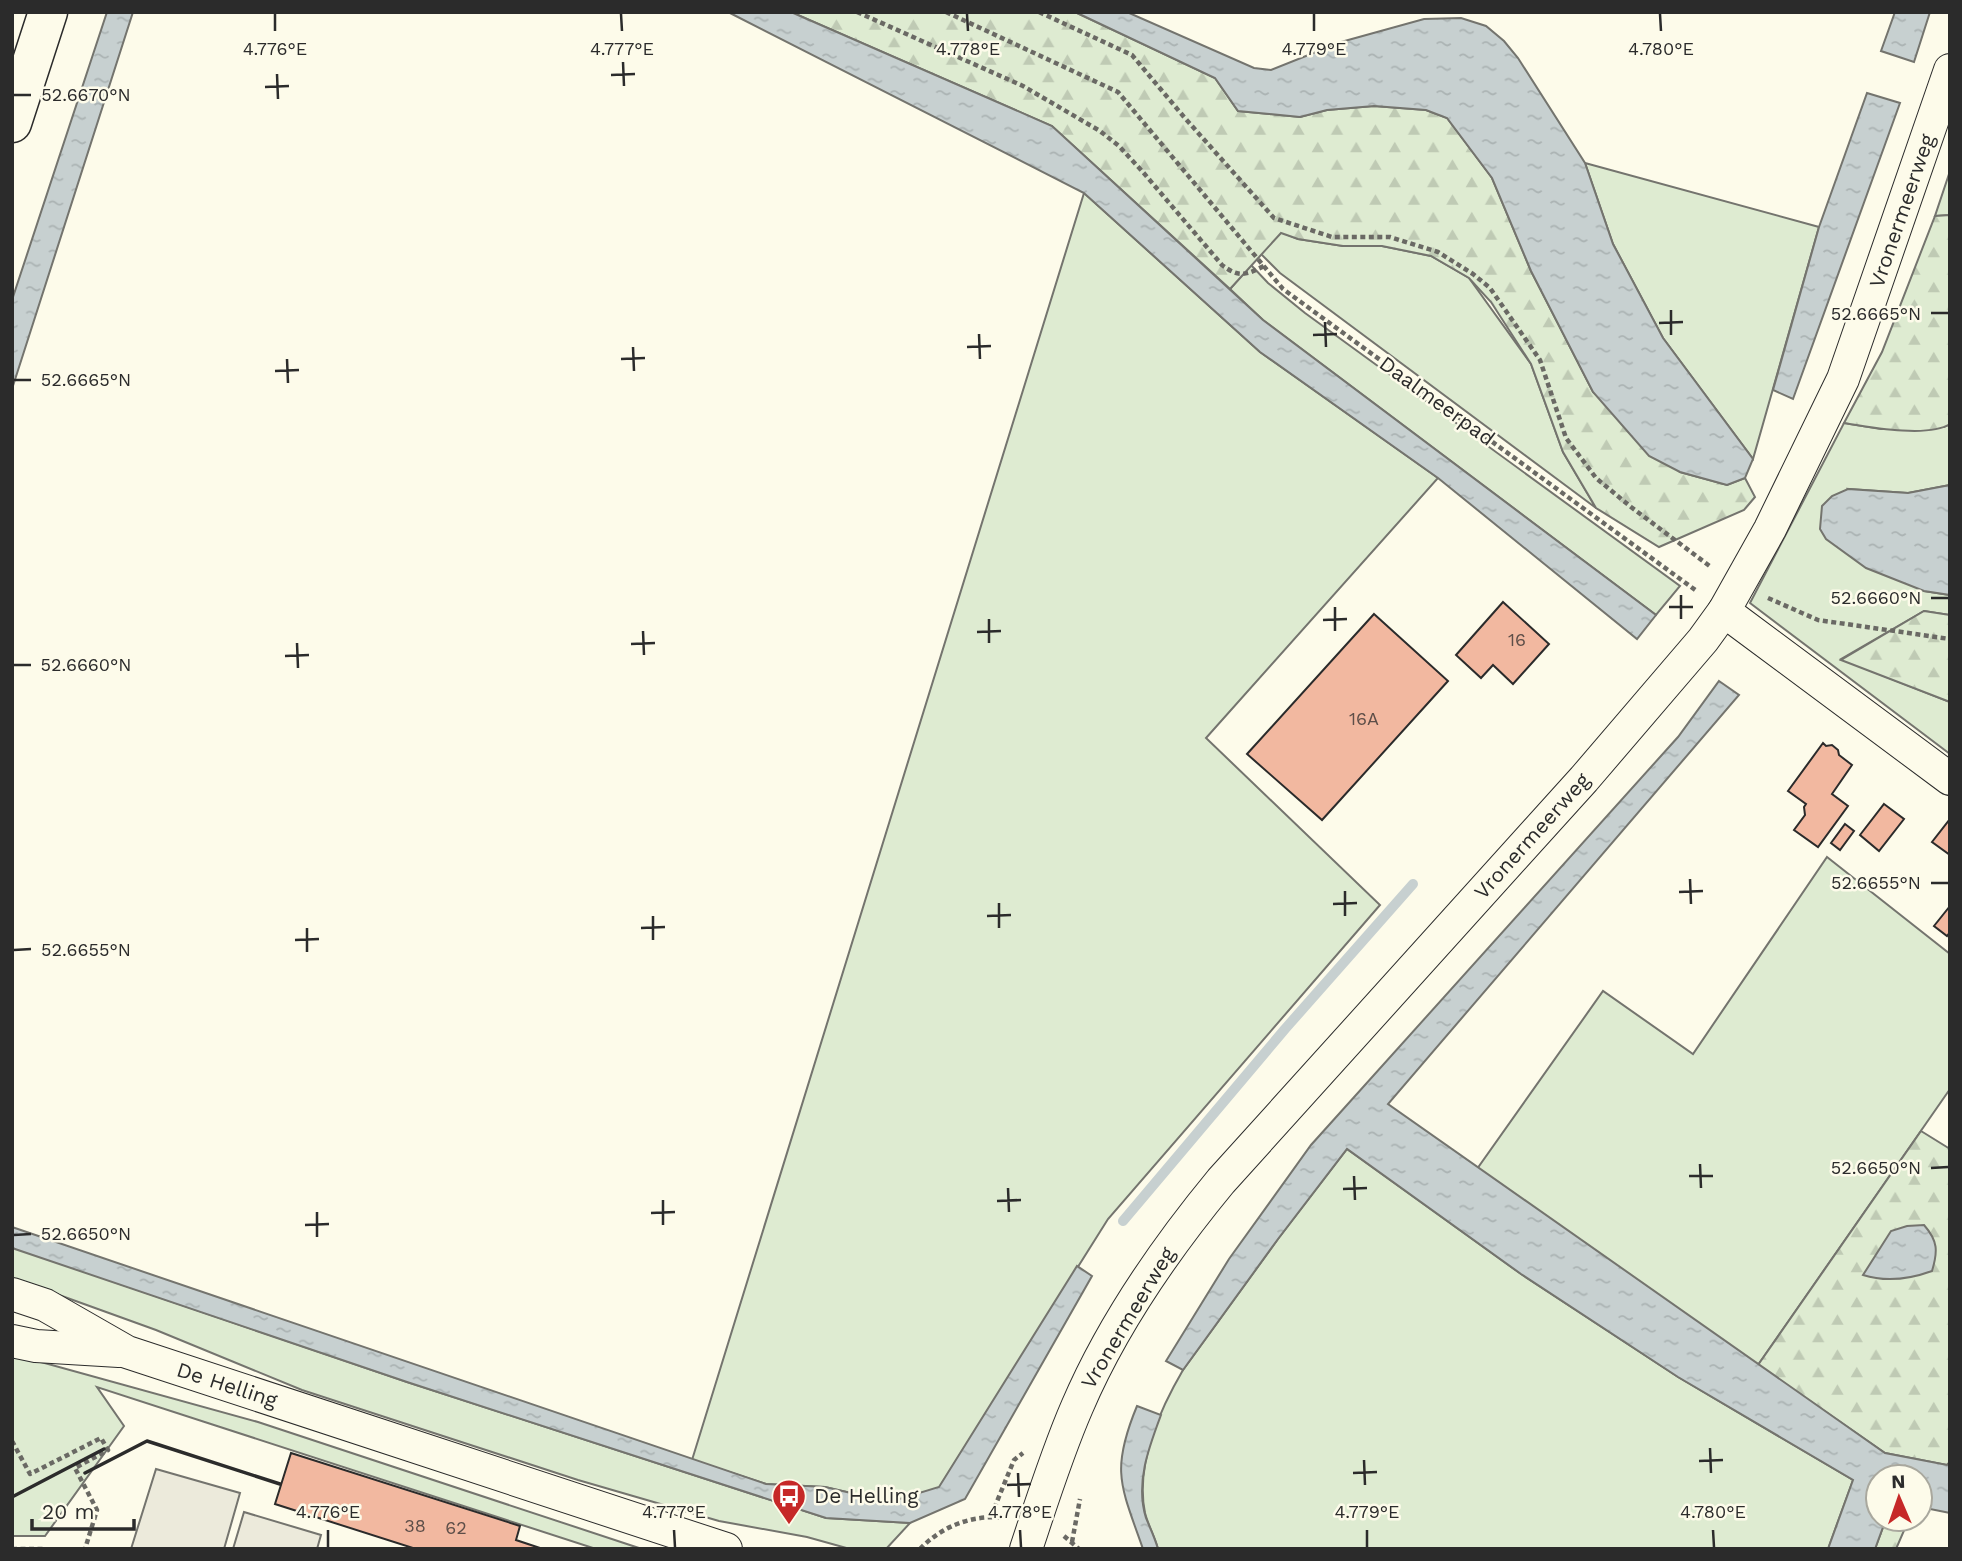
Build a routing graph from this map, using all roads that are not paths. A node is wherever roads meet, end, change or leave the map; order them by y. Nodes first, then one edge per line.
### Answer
1 (48, 12) edge
2 (1950, 70) edge
3 (12, 123) edge
4 (1731, 598) junction
5 (1950, 779) edge
6 (12, 1294) edge
7 (12, 1341) edge
8 (127, 1352) junction
9 (726, 1549) edge
10 (1026, 1549) edge

1 - 3 main road
2 - 4 street, Vronermeerweg
4 - 5 street
4 - 10 street, Vronermeerweg
6 - 8 street, De Helling
7 - 8 street, De Helling
8 - 9 street, De Helling

